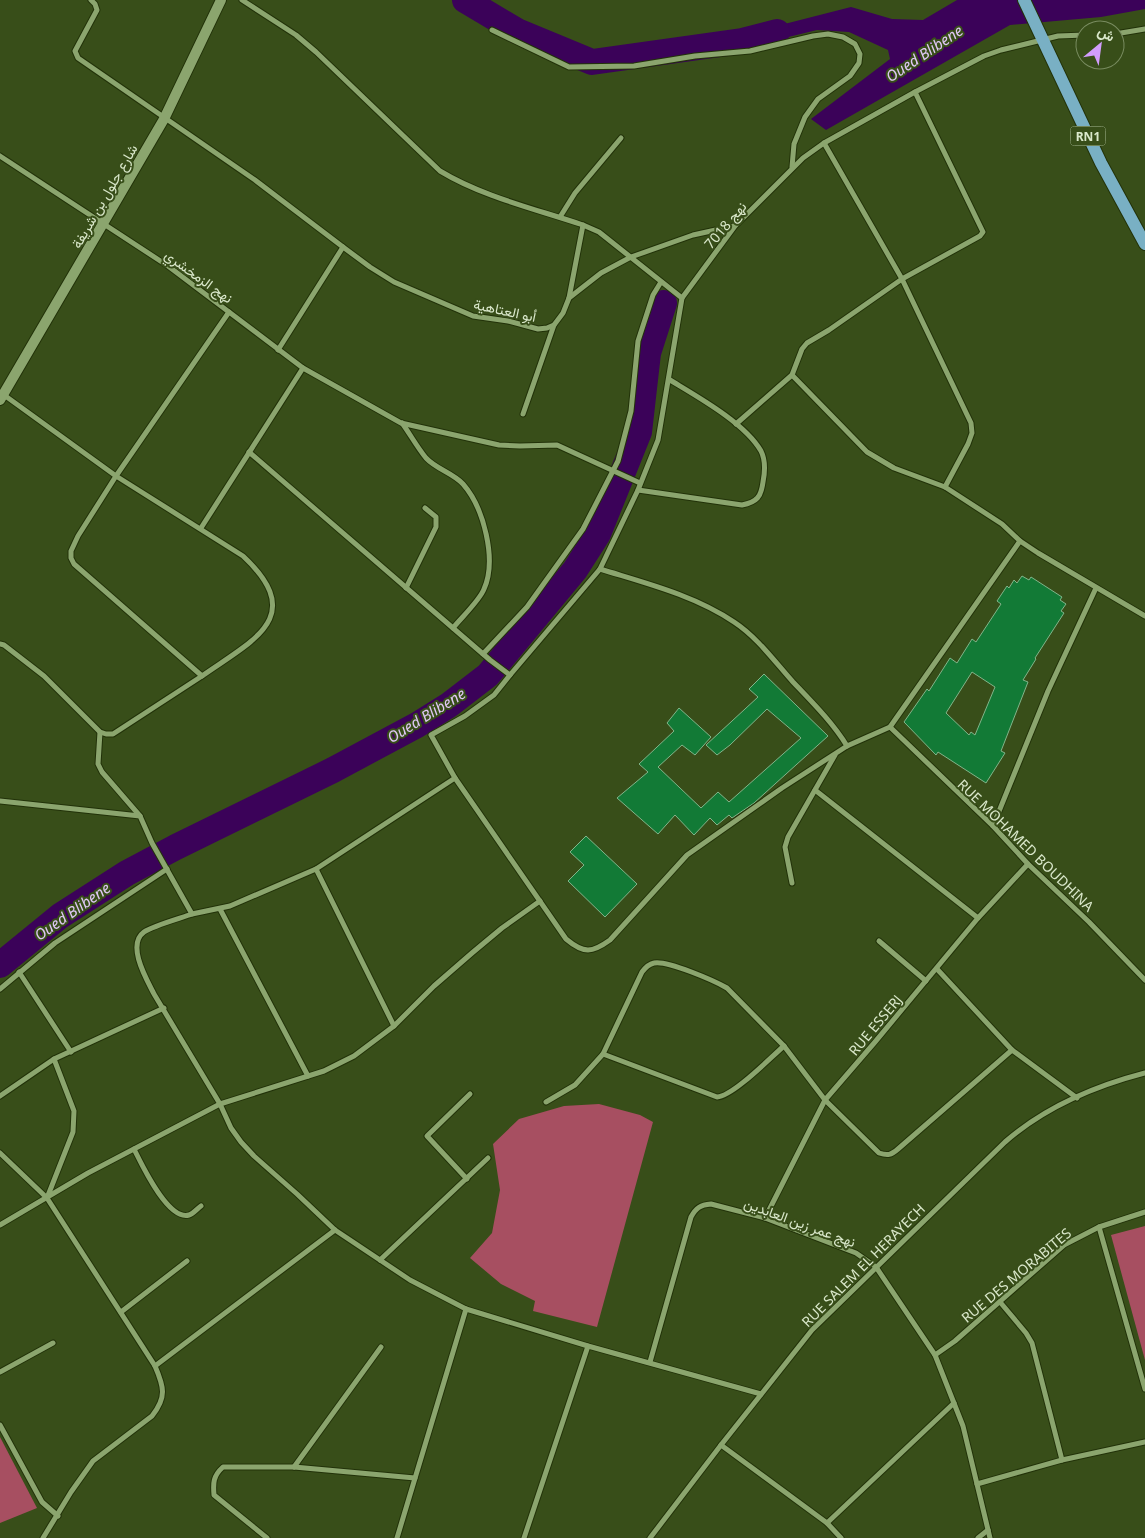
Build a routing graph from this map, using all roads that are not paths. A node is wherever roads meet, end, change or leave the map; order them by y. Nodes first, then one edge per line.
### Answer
1 (91, 0) edge
2 (221, 0) edge
3 (242, 0) edge
4 (1024, 0) edge
5 (1145, 29) edge
6 (492, 30) dead end
7 (1125, 32) edge
8 (1075, 35) edge
9 (1042, 40) junction
10 (915, 92) junction
11 (164, 120) junction
12 (621, 138) dead end
13 (824, 143) junction
14 (0, 156) edge
15 (792, 167) junction
16 (560, 217) junction
17 (104, 224) junction
18 (584, 225) junction
19 (735, 226) junction
20 (1145, 244) edge
21 (343, 247) junction
22 (631, 257) junction
23 (902, 280) junction
24 (661, 282) junction
25 (569, 298) junction
26 (682, 298) junction
27 (230, 312) junction
28 (554, 325) junction
29 (278, 350) junction
30 (302, 368) junction
31 (792, 375) junction
32 (670, 380) junction
33 (1, 396) edge
34 (523, 414) dead end
35 (401, 422) junction
36 (736, 424) junction
37 (249, 452) junction
38 (615, 470) junction
39 (116, 476) junction
40 (639, 482) junction
41 (945, 487) junction
42 (638, 490) junction
43 (425, 508) dead end
44 (201, 528) junction
45 (1020, 540) junction
46 (600, 569) junction
47 (406, 588) junction
48 (1096, 588) junction
49 (1145, 616) edge
50 (453, 628) junction
51 (0, 644) edge
52 (483, 654) junction
53 (508, 674) junction
54 (202, 676) junction
55 (890, 727) junction
56 (100, 732) junction
57 (847, 746) junction
58 (836, 753) junction
59 (455, 778) junction
60 (815, 790) junction
61 (0, 801) edge
62 (140, 816) junction
63 (993, 826) junction
64 (1028, 864) junction
65 (167, 869) junction
66 (316, 869) junction
67 (792, 883) dead end
68 (540, 901) junction
69 (220, 909) junction
70 (192, 914) junction
71 (978, 918) junction
72 (879, 941) dead end
73 (936, 969) junction
74 (19, 972) junction
75 (1145, 980) edge
76 (926, 981) junction
77 (0, 989) edge
78 (164, 1008) junction
79 (394, 1026) junction
80 (784, 1046) junction
81 (1012, 1050) junction
82 (71, 1052) junction
83 (603, 1054) junction
84 (54, 1060) junction
85 (1145, 1073) edge
86 (308, 1076) junction
87 (470, 1094) dead end
88 (0, 1096) edge
89 (1077, 1098) junction
90 (825, 1100) junction
91 (546, 1102) dead end
92 (220, 1104) junction
93 (134, 1149) junction
94 (0, 1153) edge
95 (488, 1158) dead end
96 (467, 1179) junction
97 (48, 1198) junction
98 (201, 1206) dead end
99 (1145, 1212) edge
100 (766, 1218) junction
101 (0, 1225) edge
102 (1098, 1227) junction
103 (335, 1230) junction
104 (380, 1260) junction
105 (188, 1261) dead end
106 (876, 1267) junction
107 (1000, 1302) junction
108 (466, 1310) junction
109 (121, 1312) junction
110 (53, 1343) dead end
111 (588, 1346) junction
112 (381, 1347) dead end
113 (935, 1355) junction
114 (650, 1362) junction
115 (155, 1366) junction
116 (0, 1372) edge
117 (1145, 1389) edge
118 (761, 1394) junction
119 (954, 1403) junction
120 (0, 1425) edge
121 (1145, 1442) edge
122 (721, 1445) junction
123 (1062, 1460) junction
124 (294, 1467) junction
125 (415, 1478) junction
126 (978, 1484) junction
127 (58, 1516) junction
128 (827, 1523) junction
129 (988, 1530) junction
130 (43, 1538) edge
131 (267, 1538) edge
132 (397, 1538) edge
133 (524, 1538) edge
134 (650, 1538) edge
135 (841, 1538) edge
136 (978, 1538) edge
137 (990, 1538) edge

1 - 11 street, أبو العتاهية
2 - 11 main road, شارع جلول بن شريفة
3 - 16 street
4 - 9 main road, RN1
5 - 7 street
6 - 15 street
8 - 9 street, نهج 7018
9 - 10 street, نهج 7018
9 - 20 main road, RN1
10 - 13 street, نهج 7018
10 - 23 street
11 - 17 main road, شارع جلول بن شريفة
11 - 21 street, أبو العتاهية
12 - 16 street
13 - 15 street, نهج 7018
13 - 23 street
14 - 17 street, نهج الزمخشري
15 - 19 street, نهج 7018
16 - 18 street
17 - 27 street, نهج الزمخشري
17 - 33 main road, شارع جلول بن شريفة
18 - 22 street
18 - 25 street
19 - 22 street, أبو العتاهية
19 - 26 street, نهج 7018
21 - 28 street, أبو العتاهية
21 - 29 street
22 - 24 street
22 - 25 street, أبو العتاهية
23 - 31 street
23 - 41 street
24 - 26 street
24 - 38 street
25 - 28 street, أبو العتاهية
26 - 32 street, نهج 7018
27 - 29 street, نهج الزمخشري
27 - 39 street
28 - 34 street
29 - 30 street, نهج الزمخشري
30 - 35 street
30 - 37 street
31 - 36 street
31 - 41 street
32 - 36 street
32 - 40 street, نهج 7018
33 - 39 street
35 - 38 street
35 - 50 street
36 - 42 street
37 - 44 street
37 - 47 street
38 - 40 street
38 - 52 street
39 - 44 street
39 - 54 street
40 - 42 street, نهج 7018
41 - 45 street
42 - 46 street, نهج 7018
43 - 47 street
44 - 54 street
45 - 48 street
45 - 55 street
46 - 53 street, نهج 7018
46 - 57 street
47 - 50 street
48 - 49 street
48 - 63 street
50 - 52 street
51 - 56 street
52 - 53 street
53 - 59 street, نهج 7018
54 - 56 street
55 - 57 street
55 - 63 street, RUE MOHAMED BOUDHINA
56 - 62 street
57 - 58 street
58 - 60 street
58 - 68 street
59 - 66 street
59 - 68 street
60 - 67 street
60 - 71 street
61 - 62 street
62 - 65 street
63 - 64 street, RUE MOHAMED BOUDHINA
64 - 71 street, RUE ESSERJ
64 - 75 street, RUE MOHAMED BOUDHINA
65 - 70 street
65 - 74 street
66 - 69 street
66 - 79 street
68 - 79 street
69 - 70 street
69 - 86 street
70 - 78 street
71 - 73 street, RUE ESSERJ
72 - 76 street
73 - 76 street, RUE ESSERJ
73 - 81 street
74 - 77 street
74 - 82 street
76 - 90 street, RUE ESSERJ
78 - 82 street
78 - 92 street
79 - 86 street
80 - 83 street
80 - 83 street
80 - 90 street
81 - 89 street
81 - 90 street
82 - 84 street
83 - 91 street
84 - 88 street
84 - 97 street
85 - 89 street, RUE SALEM EL HERAYECH
86 - 92 street
87 - 96 street
89 - 106 street, RUE SALEM EL HERAYECH
90 - 100 street, RUE ESSERJ
92 - 93 street
92 - 103 street
93 - 97 street
93 - 98 street
94 - 97 street
95 - 96 street
96 - 104 street
97 - 101 street
97 - 109 street
99 - 102 street, RUE DES MORABITES
100 - 106 street, نهج عمر زين العابدين
100 - 114 street, نهج عمر زين العابدين
102 - 107 street, RUE DES MORABITES
102 - 117 street
103 - 104 street
103 - 115 street
104 - 108 street
105 - 109 street
106 - 113 street, نهج عمر زين العابدين
106 - 118 street, RUE SALEM EL HERAYECH
107 - 113 street, RUE DES MORABITES
107 - 123 street
108 - 111 street
108 - 125 street
109 - 115 street
110 - 116 street
111 - 114 street
111 - 133 street
112 - 124 street
113 - 119 street, نهج عمر زين العابدين
114 - 118 street
115 - 127 street
118 - 122 street, RUE SALEM EL HERAYECH
119 - 126 street, نهج عمر زين العابدين
119 - 128 street
120 - 127 street
121 - 123 street
122 - 128 street
122 - 134 street, RUE SALEM EL HERAYECH
123 - 126 street
124 - 125 street
124 - 131 street
125 - 132 street
126 - 129 street, نهج عمر زين العابدين
127 - 130 street
128 - 135 street
129 - 136 street
129 - 137 street, نهج عمر زين العابدين

